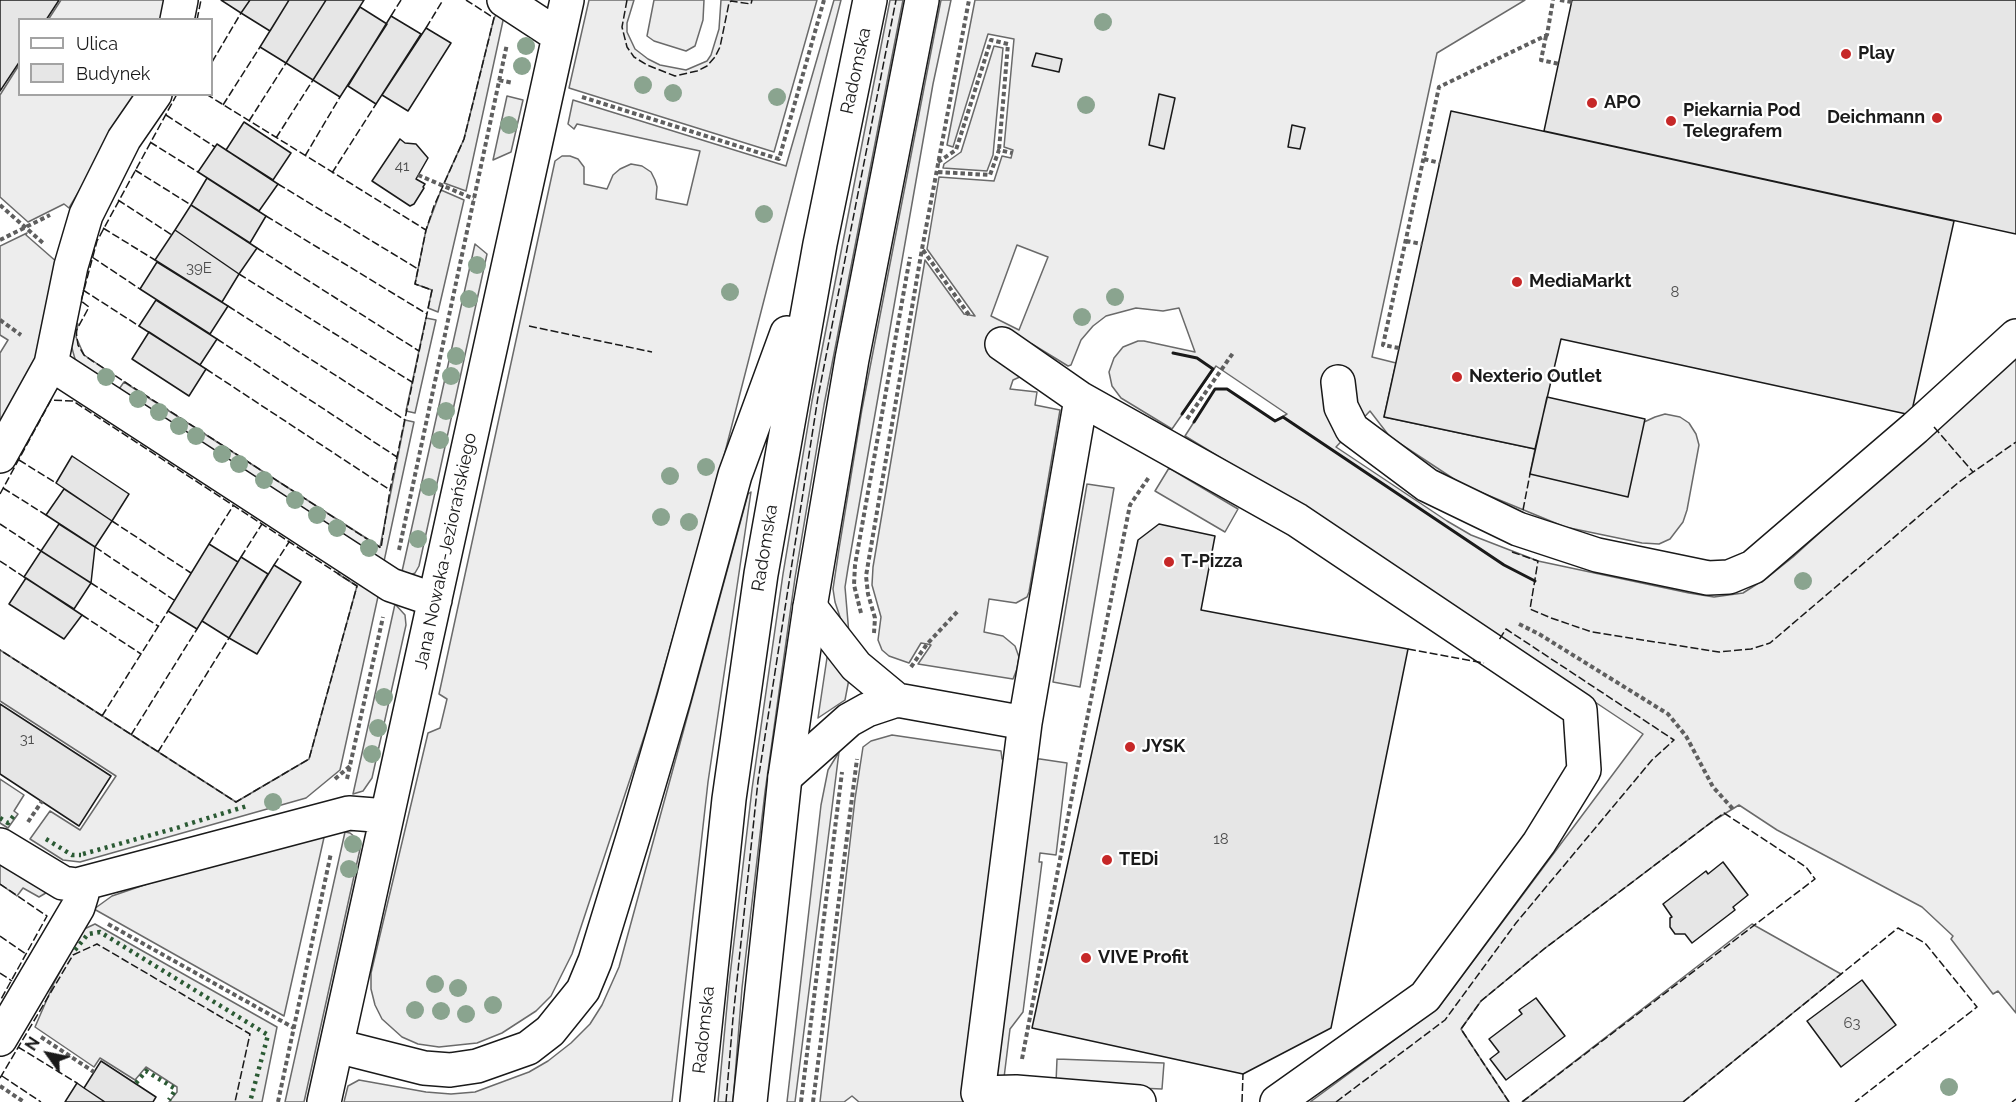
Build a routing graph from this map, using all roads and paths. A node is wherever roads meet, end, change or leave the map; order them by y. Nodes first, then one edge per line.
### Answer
1 (181, 0) edge
2 (504, 0) edge
3 (567, 0) edge
4 (824, 0) edge
5 (870, 0) edge
6 (922, 0) edge
7 (969, 0) edge
8 (1553, 0) edge
9 (1560, 0) edge
10 (1572, 2) dead end
11 (177, 18) edge
12 (509, 33) dead end
13 (1546, 35) junction
14 (559, 36) junction
15 (1558, 64) dead end
16 (154, 96) edge
17 (579, 96) dead end
18 (999, 150) junction
19 (1012, 153) dead end
20 (1424, 159) junction
21 (938, 162) junction
22 (1440, 163) dead end
23 (938, 172) junction
24 (418, 175) dead end
25 (474, 200) junction
26 (0, 205) edge
27 (41, 220) dead end
28 (25, 228) junction
29 (0, 240) edge
30 (1406, 241) junction
31 (43, 243) dead end
32 (820, 244) junction
33 (1422, 244) dead end
34 (922, 249) junction
35 (911, 251) dead end
36 (969, 315) dead end
37 (2016, 336) edge
38 (1002, 344) dead end
39 (1399, 348) dead end
40 (1233, 354) dead end
41 (51, 364) junction
42 (1338, 382) dead end
43 (1081, 399) junction
44 (1188, 418) dead end
45 (0, 456) edge
46 (1152, 471) dead end
47 (398, 551) dead end
48 (435, 600) junction
49 (810, 608) junction
50 (385, 610) dead end
51 (958, 611) dead end
52 (863, 622) dead end
53 (873, 639) dead end
54 (903, 685) junction
55 (1025, 723) junction
56 (858, 751) dead end
57 (843, 767) dead end
58 (785, 777) junction
59 (346, 787) dead end
60 (387, 816) junction
61 (333, 842) dead end
62 (0, 845) edge
63 (79, 895) junction
64 (294, 1028) junction
65 (6, 1030) edge
66 (337, 1046) junction
67 (1022, 1060) dead end
68 (94, 1072) dead end
69 (0, 1086) edge
70 (24, 1102) edge
71 (278, 1102) edge
72 (324, 1102) edge
73 (697, 1102) edge
74 (750, 1102) edge
75 (801, 1102) edge
76 (813, 1102) edge
77 (1139, 1102) edge
78 (1277, 1102) edge

1 - 11 main road
2 - 14 main road
3 - 14 main road, Jana Nowaka-Jeziorańskiego
4 - 17 path
5 - 32 main road, Radomska
6 - 49 main road
7 - 21 path
8 - 13 path
9 - 10 path
12 - 25 path
13 - 15 path
13 - 20 path
14 - 48 main road, Jana Nowaka-Jeziorańskiego
16 - 41 main road
18 - 19 path
18 - 21 path
18 - 23 path
20 - 22 path
20 - 30 path
21 - 23 path
23 - 34 path
24 - 25 path
25 - 47 path
26 - 28 path
27 - 28 path
28 - 29 path
28 - 31 path
30 - 33 path
30 - 39 path
32 - 66 main road
32 - 73 main road, Radomska
34 - 36 path
34 - 53 path
35 - 52 path
37 - 42 main road
38 - 43 main road
40 - 44 path
41 - 45 main road
41 - 48 main road
43 - 55 main road
43 - 78 main road
46 - 67 path
48 - 60 main road, Jana Nowaka-Jeziorańskiego
49 - 54 main road
49 - 58 main road
50 - 59 path
51 - 54 path
54 - 55 main road
54 - 58 main road
55 - 77 main road
56 - 76 path
57 - 75 path
58 - 74 main road
60 - 63 main road
60 - 66 main road, Jana Nowaka-Jeziorańskiego
61 - 64 path
62 - 63 main road
63 - 64 path
63 - 65 main road
64 - 71 path
65 - 68 path
66 - 72 main road, Jana Nowaka-Jeziorańskiego
69 - 70 path

